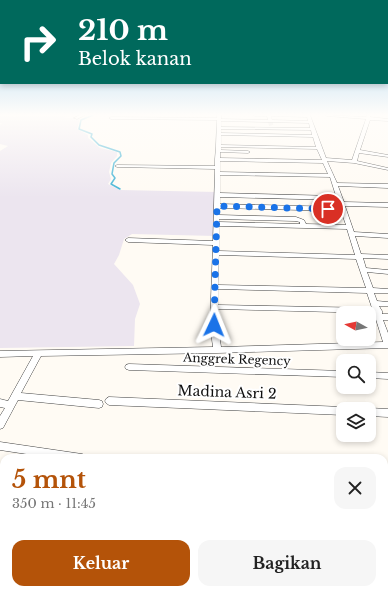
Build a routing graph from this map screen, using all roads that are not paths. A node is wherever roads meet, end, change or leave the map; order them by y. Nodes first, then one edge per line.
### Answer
1 (218, 143) edge
2 (317, 143) edge
3 (360, 143) edge
4 (218, 148) junction
5 (319, 148) junction
6 (357, 151) junction
7 (266, 152) dead end
8 (388, 156) edge
9 (217, 160) junction
10 (325, 160) junction
11 (354, 162) junction
12 (117, 166) dead end
13 (388, 169) edge
14 (217, 171) junction
15 (332, 176) junction
16 (335, 184) junction
17 (388, 186) edge
18 (217, 195) junction
19 (342, 204) junction
20 (388, 205) edge
21 (217, 206) junction
22 (217, 217) junction
23 (217, 224) junction
24 (304, 226) junction
25 (350, 230) junction
26 (388, 236) edge
27 (128, 240) dead end
28 (216, 242) junction
29 (216, 253) junction
30 (358, 256) junction
31 (388, 257) edge
32 (363, 270) junction
33 (388, 272) edge
34 (215, 287) junction
35 (370, 290) junction
36 (388, 291) edge
37 (375, 303) junction
38 (388, 304) edge
39 (215, 307) junction
40 (379, 314) junction
41 (388, 317) edge
42 (387, 341) edge
43 (217, 350) junction
44 (0, 354) edge
45 (38, 354) junction
46 (129, 367) dead end
47 (336, 374) edge
48 (376, 375) edge
49 (388, 376) edge
50 (15, 396) junction
51 (109, 401) dead end
52 (0, 403) edge
53 (99, 404) dead end
54 (10, 405) junction
55 (336, 411) edge
56 (376, 412) edge
57 (388, 413) edge
58 (0, 425) edge
59 (0, 446) edge
60 (55, 454) edge

1 - 4 street
2 - 5 street
3 - 6 street
4 - 5 street
4 - 7 street
4 - 9 street
5 - 10 street
6 - 8 street
6 - 11 street
9 - 10 street
9 - 14 street
10 - 11 street
10 - 15 street
11 - 13 street
12 - 14 street
14 - 15 street
14 - 18 street
15 - 16 street
16 - 17 street
16 - 19 street
18 - 19 street
18 - 21 street
19 - 20 street
19 - 21 street
19 - 25 street
21 - 22 street
22 - 23 street
22 - 24 street
23 - 24 street
23 - 28 street
24 - 25 street
25 - 26 street
25 - 30 street
27 - 28 street
28 - 29 street
29 - 30 street
29 - 34 street
30 - 31 street
30 - 32 street
32 - 33 street
32 - 35 street
34 - 35 street
34 - 39 street
35 - 36 street
35 - 37 street
37 - 38 street
37 - 40 street
39 - 40 street
39 - 43 street
40 - 41 street
40 - 42 street
42 - 43 street
43 - 45 street
44 - 45 street
45 - 50 street
46 - 47 street, Anggrek Regency
48 - 49 street
50 - 53 street
50 - 54 street
51 - 55 street, Madina Asri 2
52 - 54 street
54 - 58 street
56 - 57 street
59 - 60 street

